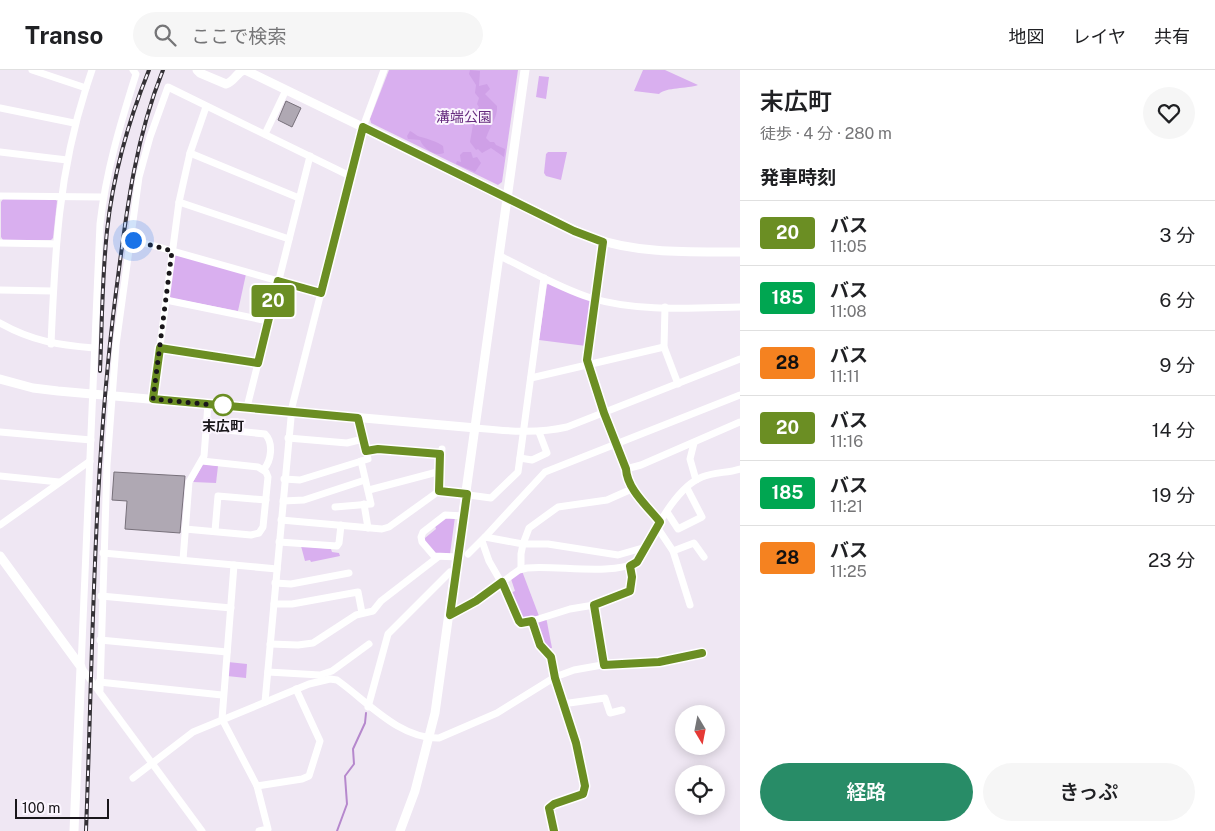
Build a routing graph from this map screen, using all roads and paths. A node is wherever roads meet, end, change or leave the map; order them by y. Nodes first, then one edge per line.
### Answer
1 (32, 70) edge
2 (92, 70) edge
3 (133, 70) edge
4 (197, 70) edge
5 (244, 70) edge
6 (384, 70) edge
7 (526, 70) edge
8 (86, 88) junction
9 (286, 90) junction
10 (206, 107) junction
11 (0, 108) edge
12 (74, 124) junction
13 (363, 127) junction
14 (265, 134) junction
15 (0, 152) edge
16 (190, 153) junction
17 (310, 156) junction
18 (67, 160) junction
19 (350, 176) junction
20 (0, 196) edge
21 (60, 197) junction
22 (103, 197) junction
23 (508, 197) junction
24 (299, 198) junction
25 (179, 202) junction
26 (130, 239) junction
27 (289, 239) junction
28 (603, 242) junction
29 (0, 243) edge
30 (55, 244) junction
31 (172, 251) junction
32 (740, 252) edge
33 (500, 256) junction
34 (544, 278) junction
35 (278, 281) junction
36 (0, 290) edge
37 (53, 291) junction
38 (321, 293) junction
39 (595, 298) junction
40 (166, 300) junction
41 (665, 307) junction
42 (740, 307) edge
43 (268, 321) junction
44 (0, 323) edge
45 (51, 344) junction
46 (664, 347) junction
47 (94, 348) junction
48 (160, 348) junction
49 (740, 359) edge
50 (258, 363) junction
51 (587, 365) junction
52 (0, 378) edge
53 (532, 378) junction
54 (678, 384) junction
55 (92, 394) junction
56 (740, 395) edge
57 (111, 396) junction
58 (153, 399) junction
59 (208, 404) junction
60 (247, 408) junction
61 (291, 411) junction
62 (604, 413) junction
63 (358, 418) junction
64 (740, 422) edge
65 (206, 428) junction
66 (476, 428) junction
67 (0, 432) edge
68 (523, 432) junction
69 (539, 432) junction
70 (288, 438) junction
71 (363, 439) junction
72 (91, 440) junction
73 (694, 443) junction
74 (616, 444) junction
75 (366, 451) junction
76 (520, 458) junction
77 (90, 461) junction
78 (202, 461) junction
79 (361, 461) junction
80 (264, 469) junction
81 (626, 469) junction
82 (740, 469) edge
83 (441, 471) junction
84 (0, 476) edge
85 (284, 479) junction
86 (365, 480) junction
87 (696, 480) junction
88 (59, 482) junction
89 (634, 488) junction
90 (687, 488) junction
91 (368, 490) junction
92 (439, 491) junction
93 (467, 494) junction
94 (266, 500) junction
95 (283, 501) junction
96 (364, 504) junction
97 (335, 507) dead end
98 (668, 512) junction
99 (464, 516) junction
100 (281, 520) junction
101 (0, 525) edge
102 (341, 525) junction
103 (659, 525) junction
104 (368, 528) junction
105 (185, 529) junction
106 (215, 531) junction
107 (483, 539) junction
108 (279, 542) junction
109 (522, 544) junction
110 (646, 547) junction
111 (673, 551) junction
112 (103, 553) junction
113 (468, 554) dead end
114 (0, 556) edge
115 (704, 556) dead end
116 (438, 557) junction
117 (458, 557) junction
118 (183, 560) junction
119 (234, 564) junction
120 (630, 566) junction
121 (277, 569) junction
122 (521, 569) junction
123 (450, 572) dead end
124 (349, 573) dead end
125 (502, 582) junction
126 (275, 583) junction
127 (101, 596) junction
128 (274, 604) junction
129 (594, 605) junction
130 (690, 605) dead end
131 (231, 608) junction
132 (362, 614) junction
133 (450, 615) junction
134 (532, 621) junction
135 (100, 640) junction
136 (270, 644) junction
137 (370, 644) dead end
138 (226, 652) junction
139 (702, 653) dead end
140 (604, 665) junction
141 (81, 667) junction
142 (268, 672) junction
143 (555, 678) junction
144 (99, 686) junction
145 (296, 689) junction
146 (222, 694) junction
147 (265, 702) junction
148 (562, 704) junction
149 (368, 707) junction
150 (622, 710) dead end
151 (222, 719) junction
152 (429, 738) junction
153 (153, 763) junction
154 (133, 778) dead end
155 (256, 786) junction
156 (74, 831) edge
157 (202, 831) edge
158 (259, 831) edge
159 (400, 831) edge
160 (554, 831) edge

1 - 8 street
2 - 8 street
3 - 22 street
4 - 5 street
5 - 9 street
6 - 13 street
7 - 23 street
8 - 12 street
9 - 13 street
9 - 14 street
10 - 14 street
10 - 16 street
10 - 26 street
11 - 12 street
12 - 18 street
13 - 19 street
13 - 23 street
14 - 17 street
15 - 18 street
16 - 24 street
16 - 25 street
17 - 19 street
17 - 24 street
18 - 21 street
19 - 38 street
20 - 21 street
21 - 22 street
21 - 30 street
22 - 47 street
23 - 28 street
23 - 33 street
24 - 27 street
25 - 27 street
25 - 31 street
26 - 31 street
26 - 57 street
27 - 35 street
28 - 32 street
28 - 39 street
29 - 30 street
30 - 37 street
31 - 35 street
31 - 40 street
33 - 34 street
33 - 66 street
34 - 39 street
34 - 53 street
35 - 38 street
35 - 43 street
36 - 37 street
37 - 45 street
38 - 61 street
39 - 41 street
39 - 51 street
40 - 43 street
40 - 48 street
41 - 42 street
41 - 46 street
43 - 50 street
44 - 45 street
45 - 47 street
46 - 51 street
46 - 54 street
47 - 55 street
48 - 50 street
48 - 58 street
49 - 54 street
50 - 60 street
51 - 53 street
51 - 62 street
52 - 55 street
53 - 68 street
54 - 62 street
55 - 57 street
55 - 72 street
56 - 74 street
57 - 58 street
57 - 112 street
58 - 59 street
59 - 60 street
59 - 65 street
60 - 61 street
61 - 63 street
61 - 70 street
62 - 69 street
62 - 74 street
63 - 66 street
63 - 71 street
64 - 73 street
65 - 78 street
65 - 80 street
66 - 68 street
66 - 93 street
67 - 72 street
68 - 69 street
68 - 76 street
69 - 76 street
70 - 71 street
70 - 85 street
71 - 75 street
72 - 77 street
73 - 81 street
73 - 87 street
74 - 81 street
74 - 107 street
75 - 79 street
75 - 83 street
76 - 93 street
77 - 88 street
77 - 141 street
78 - 80 street
78 - 105 street
79 - 85 street
79 - 86 street
80 - 94 street
81 - 89 street
82 - 87 street
83 - 91 street
83 - 92 street
84 - 88 street
85 - 95 street
86 - 91 street
86 - 95 street
87 - 90 street
88 - 101 street
89 - 103 street
89 - 109 street
90 - 98 street
90 - 98 street
91 - 96 street
92 - 93 street
92 - 104 street
93 - 99 street
94 - 106 street
94 - 106 street
95 - 100 street
96 - 97 street
96 - 104 street
98 - 103 street
99 - 116 street
99 - 117 street
100 - 102 street
100 - 108 street
102 - 104 street
102 - 108 street
103 - 110 street
103 - 111 street
105 - 106 street
105 - 118 street
107 - 109 street
107 - 113 street
107 - 125 street
108 - 121 street
109 - 110 street
109 - 122 street
110 - 120 street
111 - 115 street
111 - 130 street
112 - 118 street
112 - 127 street
114 - 141 street
116 - 117 street
116 - 132 street
117 - 133 street
118 - 119 street
119 - 121 street
119 - 131 street
120 - 122 street
120 - 129 street
121 - 126 street
122 - 125 street
123 - 149 street
124 - 126 street
125 - 133 street
125 - 134 street
126 - 128 street
127 - 131 street
127 - 135 street
128 - 132 street
128 - 136 street
129 - 134 street
129 - 140 street
131 - 138 street
132 - 136 street
133 - 152 street
134 - 143 street
135 - 138 street
135 - 144 street
136 - 142 street
137 - 142 street
138 - 146 street
139 - 140 street
140 - 143 street
141 - 144 street
141 - 156 street
142 - 147 street
143 - 148 street
143 - 152 street
144 - 146 street
144 - 153 street
145 - 147 street
145 - 149 street
145 - 155 street
146 - 151 street
147 - 151 street
148 - 150 street
148 - 160 street
149 - 152 street
151 - 153 street
151 - 155 street
152 - 159 street
153 - 154 street
153 - 157 street
155 - 158 street

